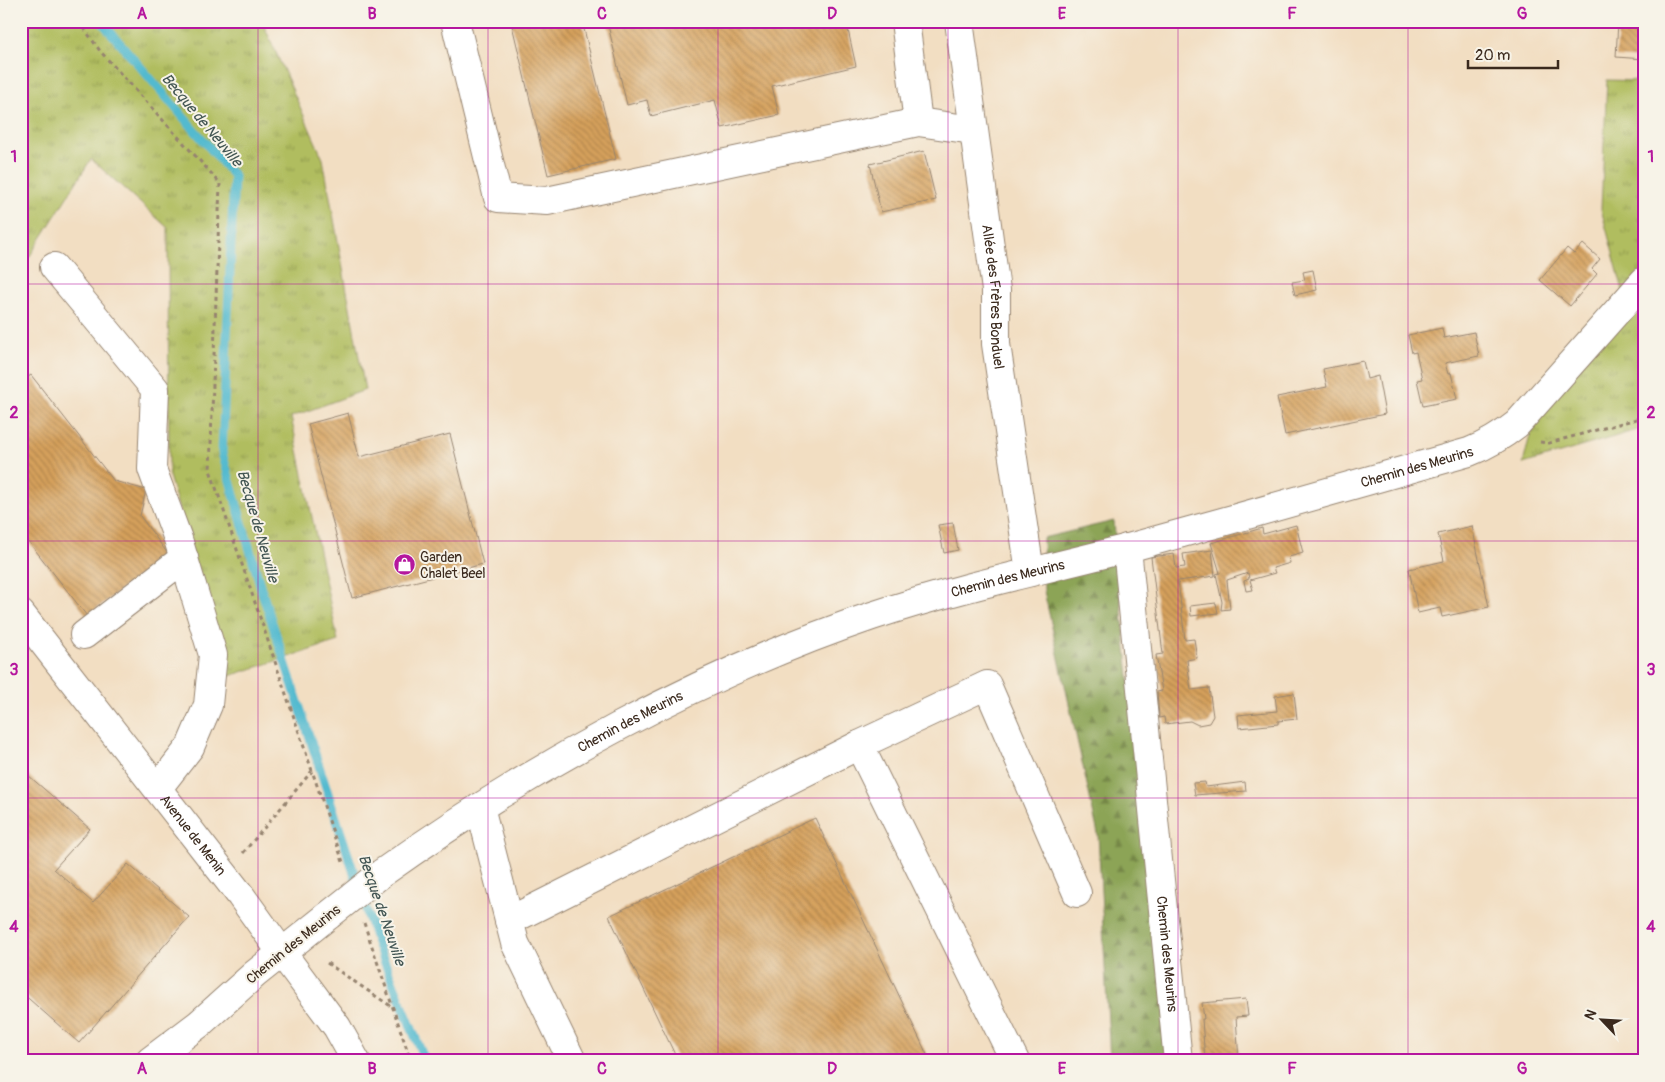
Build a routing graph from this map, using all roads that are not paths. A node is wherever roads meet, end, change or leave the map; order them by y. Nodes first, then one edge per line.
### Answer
1 (455, 21) edge
2 (905, 21) edge
3 (959, 21) edge
4 (918, 122) junction
5 (973, 130) junction
6 (54, 267) dead end
7 (1644, 281) edge
8 (1127, 548) junction
9 (184, 558) junction
10 (1030, 572) junction
11 (21, 614) edge
12 (84, 635) dead end
13 (859, 745) junction
14 (158, 788) junction
15 (480, 807) junction
16 (1078, 893) dead end
17 (509, 921) junction
18 (282, 953) junction
19 (199, 1024) junction
20 (150, 1061) edge
21 (172, 1061) edge
22 (356, 1061) edge
23 (572, 1061) edge
24 (1015, 1061) edge
25 (1178, 1061) edge

1 - 4 street
2 - 4 street
3 - 5 street, Allée des Frères Bonduel
4 - 5 street
5 - 10 street, Allée des Frères Bonduel
6 - 9 street
7 - 8 street, Chemin des Meurins
8 - 10 street, Chemin des Meurins
8 - 25 street, Chemin des Meurins
9 - 12 street
9 - 14 street
10 - 15 street, Chemin des Meurins
11 - 14 street, Avenue de Menin
13 - 16 street
13 - 17 street
13 - 24 street
14 - 18 street, Avenue de Menin
15 - 17 street
15 - 18 street, Chemin des Meurins, bridge
17 - 23 street
18 - 19 street, Chemin des Meurins
18 - 22 street, Avenue de Menin
19 - 20 street, Chemin des Meurins
19 - 21 street, Chemin des Meurins

